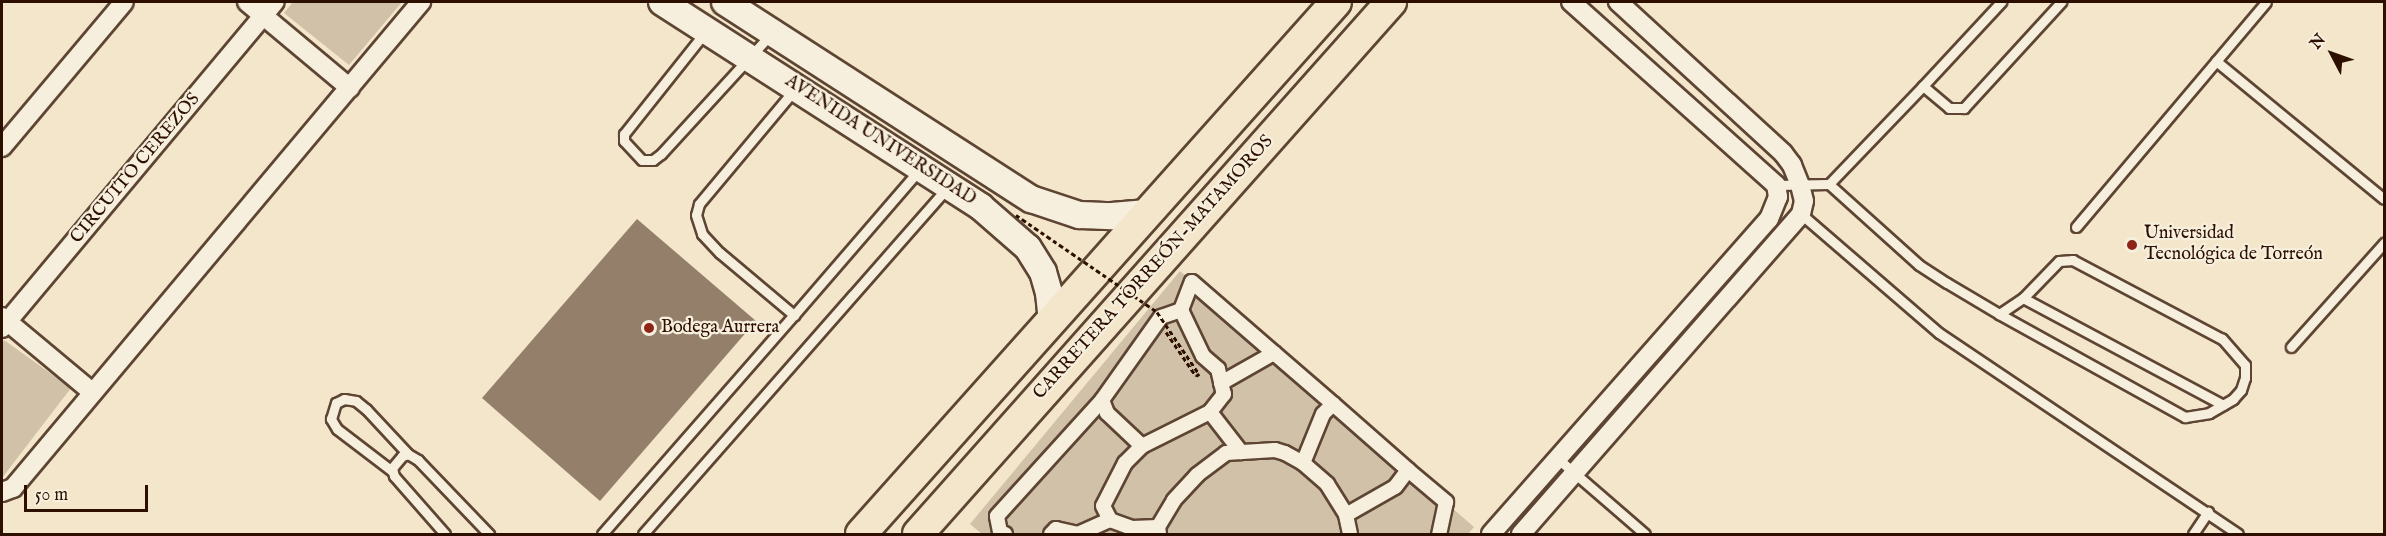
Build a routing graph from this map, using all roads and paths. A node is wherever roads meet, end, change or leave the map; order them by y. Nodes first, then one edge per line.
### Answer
1 (124, 2) edge
2 (247, 2) edge
3 (421, 2) edge
4 (662, 2) edge
5 (725, 2) edge
6 (1336, 2) edge
7 (1391, 2) edge
8 (1571, 2) edge
9 (1618, 2) edge
10 (2001, 2) edge
11 (2061, 2) edge
12 (2266, 2) edge
13 (270, 9) edge
14 (706, 31) junction
15 (772, 33) junction
16 (751, 58) junction
17 (2216, 61) junction
18 (1923, 86) junction
19 (797, 87) junction
20 (350, 88) junction
21 (906, 118) junction
22 (887, 146) junction
23 (2, 147) edge
24 (923, 167) junction
25 (1829, 184) junction
26 (949, 185) junction
27 (1776, 185) junction
28 (1800, 185) junction
29 (2385, 199) edge
30 (1147, 213) junction
31 (1801, 214) junction
32 (1016, 215) dead end
33 (2076, 227) dead end
34 (2385, 243) edge
35 (2023, 298) junction
36 (1181, 310) junction
37 (1999, 314) junction
38 (794, 315) junction
39 (1052, 320) junction
40 (1158, 321) junction
41 (3, 322) edge
42 (2290, 347) dead end
43 (1274, 353) junction
44 (1221, 383) junction
45 (92, 392) junction
46 (1102, 400) junction
47 (1333, 404) junction
48 (2223, 405) junction
49 (1210, 412) junction
50 (1142, 446) junction
51 (1241, 452) junction
52 (408, 454) junction
53 (1557, 458) junction
54 (1303, 463) junction
55 (1408, 470) junction
56 (392, 471) junction
57 (1574, 475) junction
58 (2, 492) edge
59 (2208, 512) junction
60 (1346, 515) junction
61 (1110, 519) junction
62 (436, 524) junction
63 (1158, 531) edge
64 (430, 534) edge
65 (445, 534) edge
66 (489, 534) edge
67 (602, 534) edge
68 (643, 534) edge
69 (861, 534) edge
70 (918, 534) edge
71 (1005, 534) edge
72 (1051, 534) edge
73 (1350, 534) edge
74 (1439, 534) edge
75 (1491, 534) edge
76 (1521, 534) edge
77 (1644, 534) edge
78 (2193, 534) edge
79 (2238, 534) edge

1 - 23 street
2 - 13 street
3 - 20 street
4 - 14 main road, AVENIDA UNIVERSIDAD
5 - 15 main road, AVENIDA UNIVERSIDAD
6 - 30 highway
7 - 70 highway, CARRETERA TORREÓN-MATAMOROS
8 - 27 street
9 - 28 street
10 - 18 lane
11 - 18 lane
12 - 17 lane
13 - 20 street
13 - 41 street, CIRCUITO CEREZOS
14 - 16 main road, AVENIDA UNIVERSIDAD
14 - 16 lane
15 - 16 lane
15 - 21 main road, AVENIDA UNIVERSIDAD
16 - 19 main road, AVENIDA UNIVERSIDAD
17 - 29 lane
17 - 33 lane
18 - 25 lane
19 - 22 main road, AVENIDA UNIVERSIDAD
19 - 38 lane
20 - 45 street
21 - 22 main road
21 - 30 main road, AVENIDA UNIVERSIDAD
22 - 24 main road, AVENIDA UNIVERSIDAD
24 - 26 main road, AVENIDA UNIVERSIDAD
24 - 38 lane
25 - 28 lane
25 - 37 lane
26 - 39 main road, AVENIDA UNIVERSIDAD
26 - 68 lane
27 - 28 lane
27 - 53 street
28 - 31 street
30 - 39 highway
31 - 57 street
31 - 59 lane
32 - 40 path, bridge
34 - 42 lane
35 - 37 lane
35 - 48 lane
35 - 48 lane
36 - 40 street
36 - 43 street
36 - 44 street
37 - 48 lane
38 - 67 lane
39 - 69 highway
40 - 46 street
41 - 45 street, CIRCUITO CEREZOS
43 - 44 street
43 - 47 street
44 - 49 street
45 - 58 street
46 - 50 street
46 - 71 street
47 - 54 street
47 - 55 street
49 - 50 street
49 - 51 street
50 - 61 street
51 - 54 street
51 - 63 street
52 - 56 lane
52 - 56 lane
52 - 66 lane
53 - 57 lane
53 - 75 street
54 - 60 street
55 - 60 street
55 - 74 street
56 - 62 lane
57 - 76 street
57 - 77 lane
59 - 78 lane
59 - 79 lane
60 - 73 street
61 - 63 street
61 - 72 street
62 - 64 lane
62 - 65 lane

